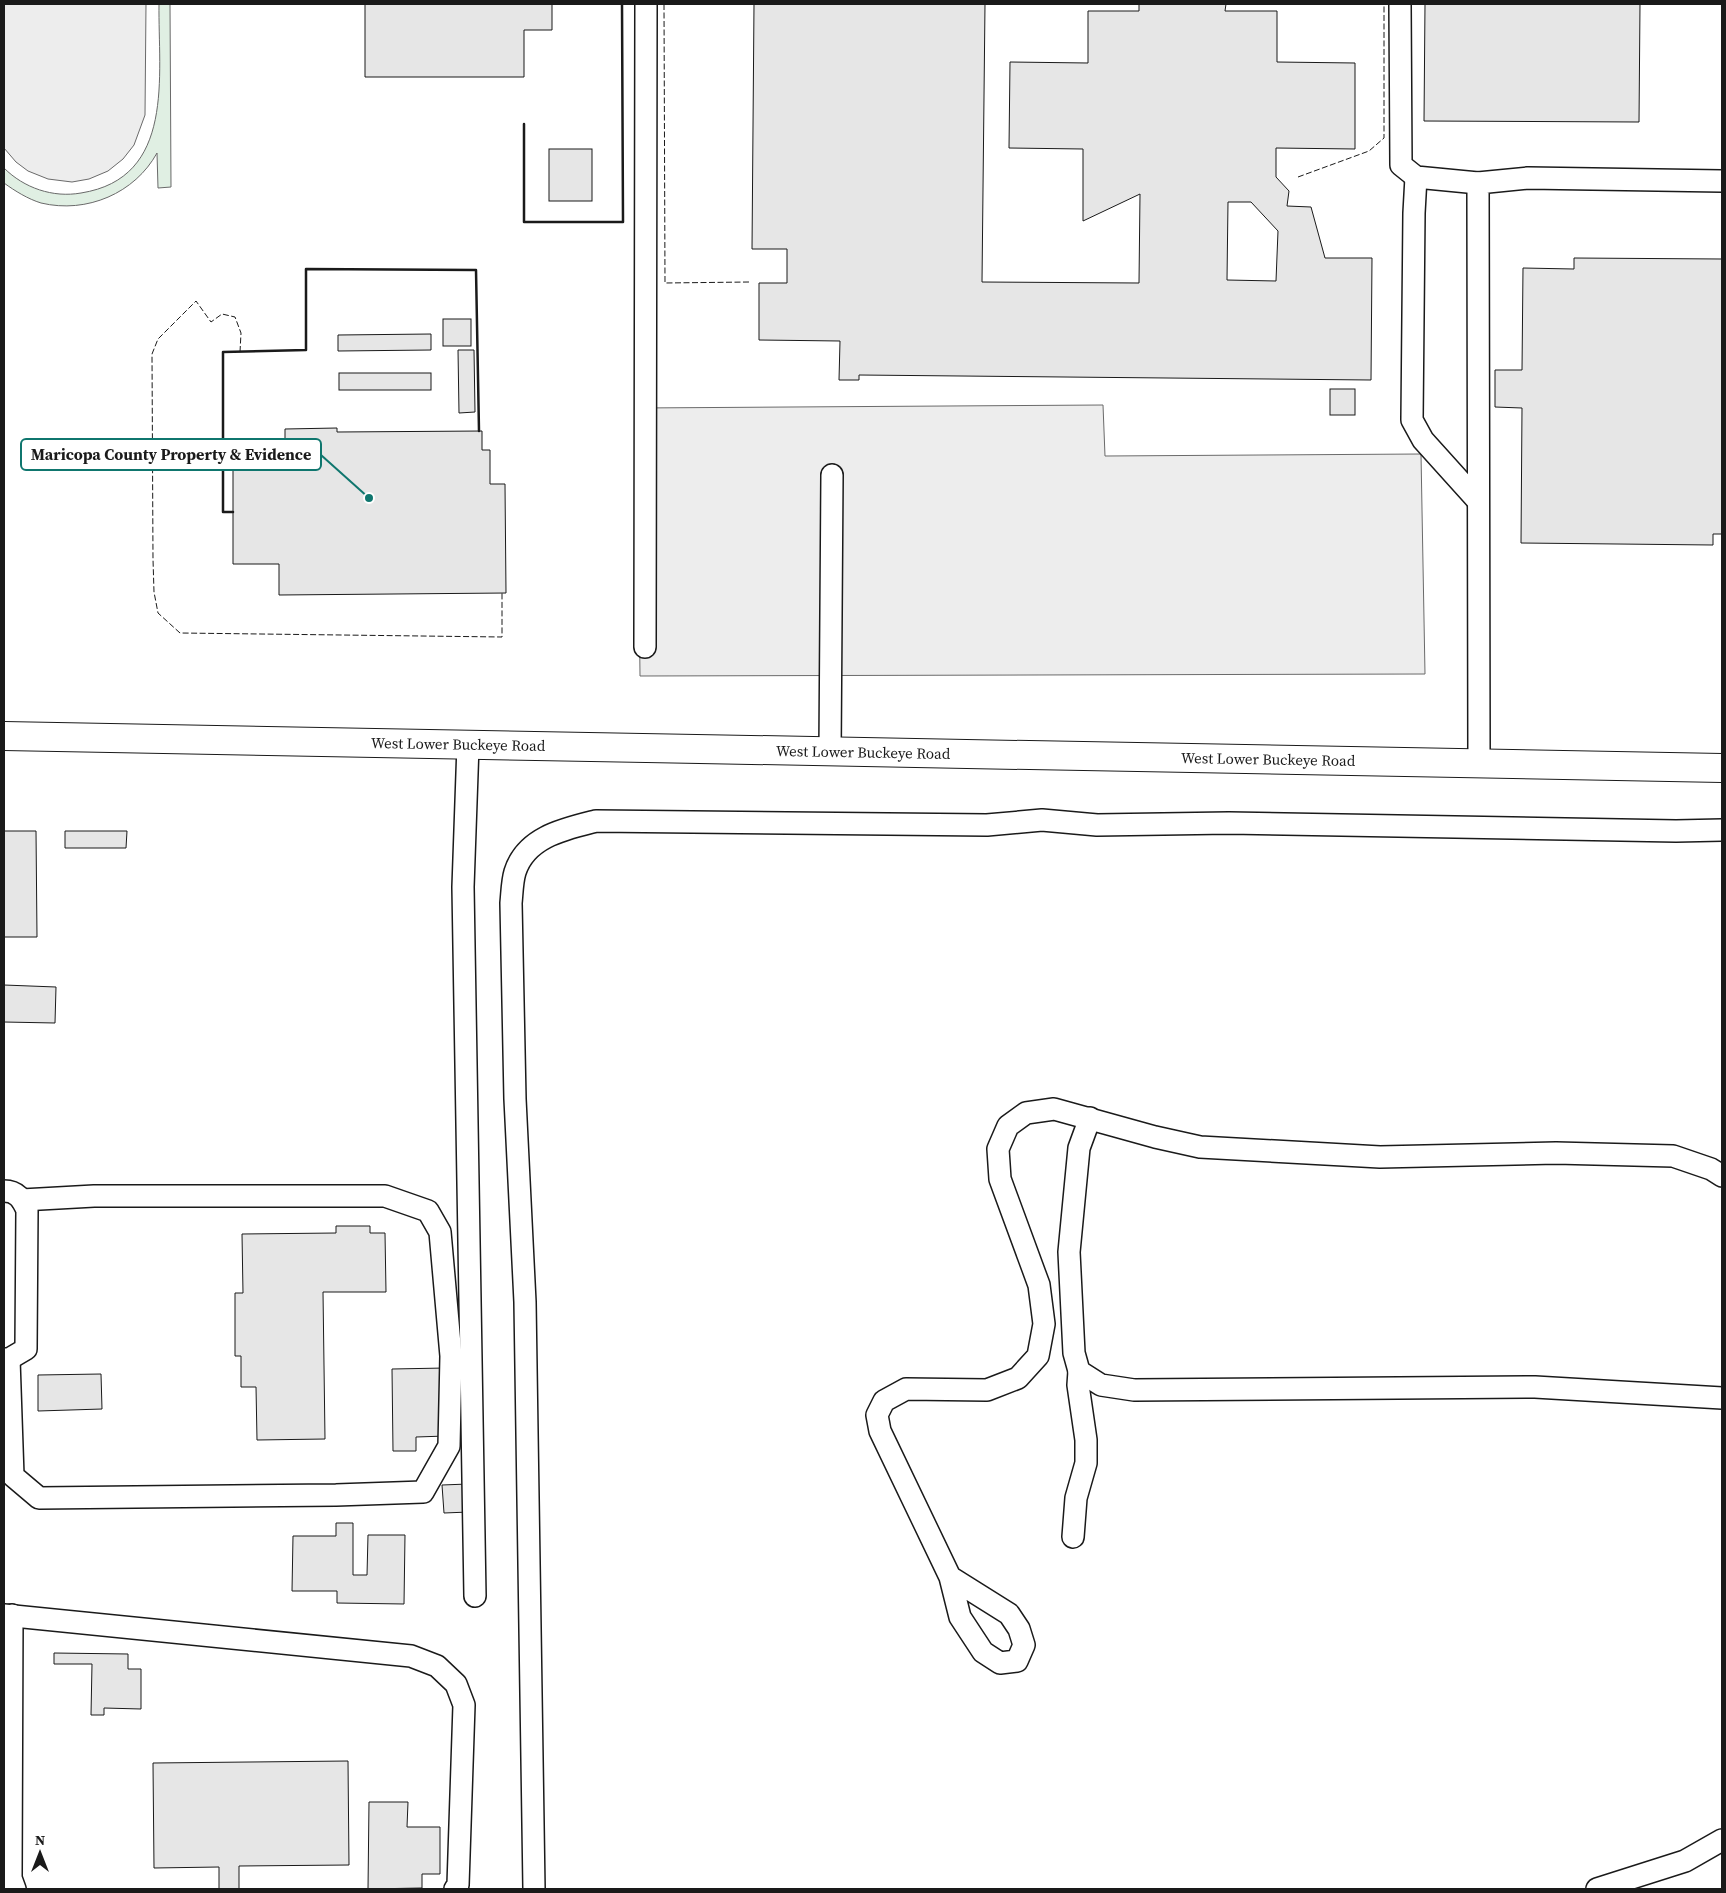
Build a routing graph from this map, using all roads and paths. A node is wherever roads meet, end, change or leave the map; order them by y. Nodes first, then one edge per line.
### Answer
1 (646, 4) edge
2 (1400, 4) edge
3 (1416, 177) junction
4 (1722, 181) edge
5 (1478, 183) junction
6 (832, 475) dead end
7 (1478, 500) junction
8 (645, 647) dead end
9 (4, 736) edge
10 (468, 745) junction
11 (830, 752) junction
12 (1479, 762) junction
13 (1722, 768) edge
14 (1722, 830) edge
15 (1090, 1118) junction
16 (1722, 1176) edge
17 (13, 1196) edge
18 (6, 1359) edge
19 (1079, 1371) junction
20 (1722, 1398) edge
21 (1074, 1536) dead end
22 (950, 1577) dead end
23 (475, 1596) dead end
24 (8, 1615) edge
25 (1722, 1840) edge
26 (15, 1889) edge
27 (455, 1889) edge
28 (534, 1889) edge
29 (1597, 1889) edge

1 - 8 lane
2 - 3 lane
3 - 5 lane
3 - 7 lane
4 - 5 lane
5 - 7 lane
6 - 11 lane
7 - 12 lane
9 - 10 main road, West Lower Buckeye Road
10 - 11 main road, West Lower Buckeye Road
10 - 23 lane
11 - 12 main road, West Lower Buckeye Road
12 - 13 main road, West Lower Buckeye Road
14 - 28 lane
15 - 16 lane
15 - 19 lane
15 - 22 lane
17 - 18 lane
17 - 18 lane
19 - 20 lane
19 - 21 lane
24 - 26 lane
24 - 27 lane
25 - 29 lane

